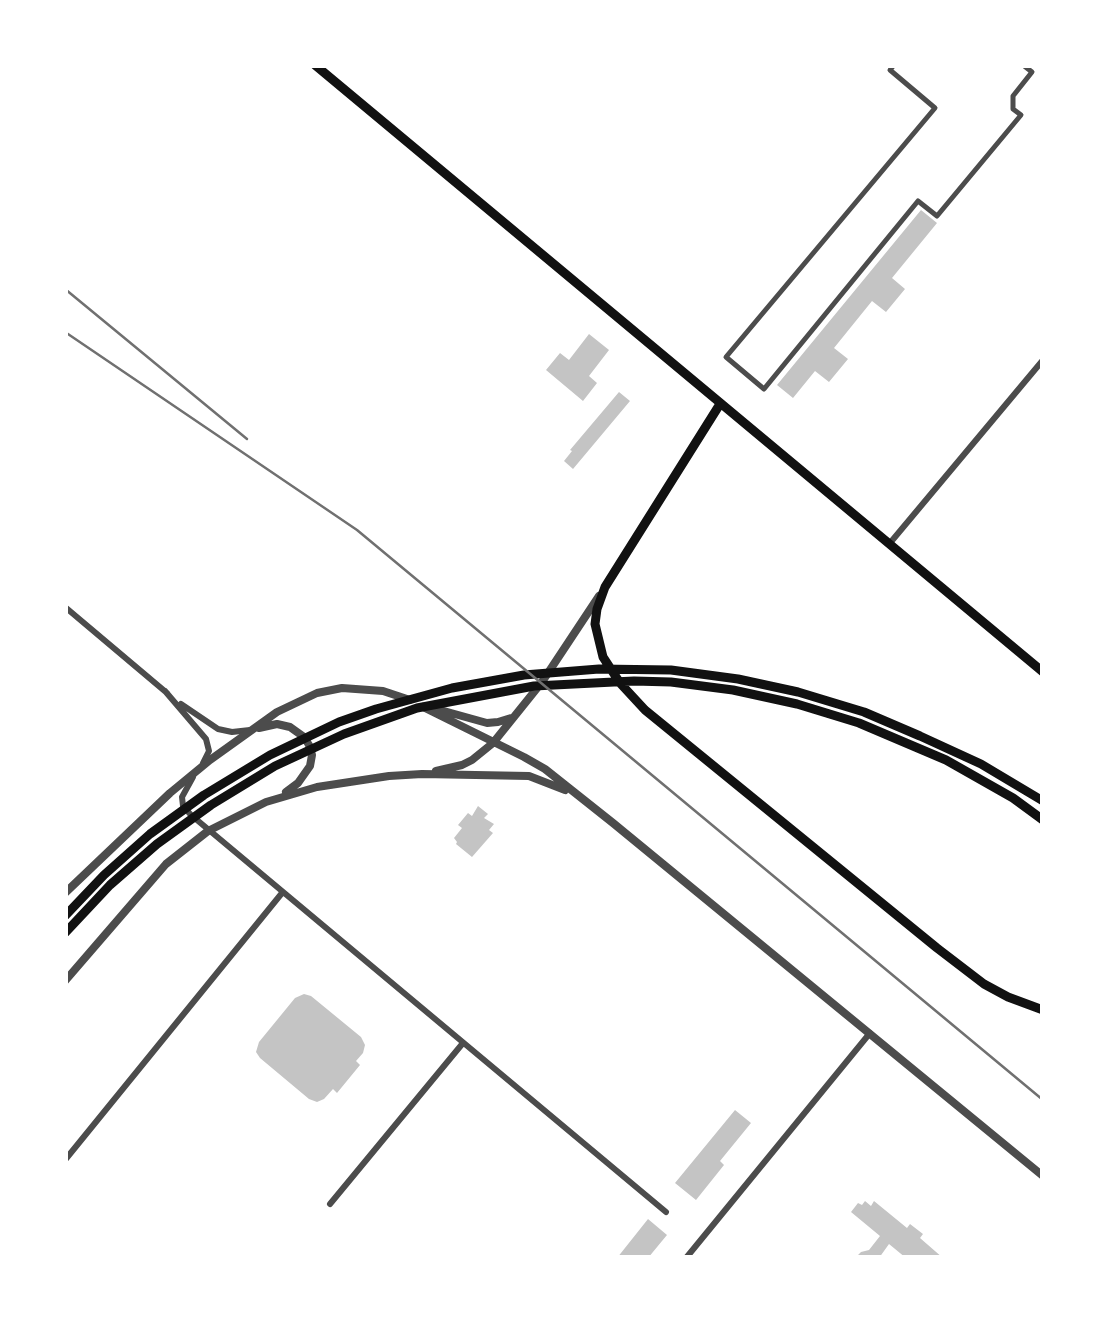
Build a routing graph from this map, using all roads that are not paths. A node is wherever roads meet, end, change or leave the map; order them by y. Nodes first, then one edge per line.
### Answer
1 (315, 65) edge
2 (894, 65) edge
3 (1023, 65) edge
4 (1043, 360) edge
5 (720, 404) junction
6 (889, 544) junction
7 (605, 586) junction
8 (65, 607) edge
9 (1043, 672) edge
10 (165, 691) junction
11 (410, 700) junction
12 (516, 716) junction
13 (251, 730) junction
14 (493, 743) junction
15 (198, 769) junction
16 (422, 774) junction
17 (278, 798) junction
18 (582, 798) junction
19 (1043, 801) edge
20 (1043, 820) edge
21 (208, 831) junction
22 (65, 893) edge
23 (282, 893) junction
24 (65, 916) edge
25 (65, 933) edge
26 (65, 982) edge
27 (1043, 1010) edge
28 (870, 1033) junction
29 (463, 1043) junction
30 (65, 1160) edge
31 (1043, 1176) edge
32 (330, 1204) dead end
33 (666, 1212) dead end
34 (686, 1258) edge

1 - 5 main road
2 - 3 street
4 - 6 street
5 - 6 main road
5 - 7 main road
6 - 9 main road
7 - 12 street
7 - 27 main road
8 - 10 street
10 - 13 street
10 - 15 street
11 - 12 street
11 - 13 street
11 - 14 street
12 - 14 street
13 - 15 street
13 - 17 street
14 - 16 street
14 - 18 street
15 - 21 street
15 - 22 street
16 - 17 street
16 - 18 street
17 - 21 street
18 - 28 street
19 - 24 main road
20 - 25 main road
21 - 23 street
21 - 26 street
23 - 29 street
23 - 30 street
28 - 31 street
28 - 34 street
29 - 32 street
29 - 33 street

